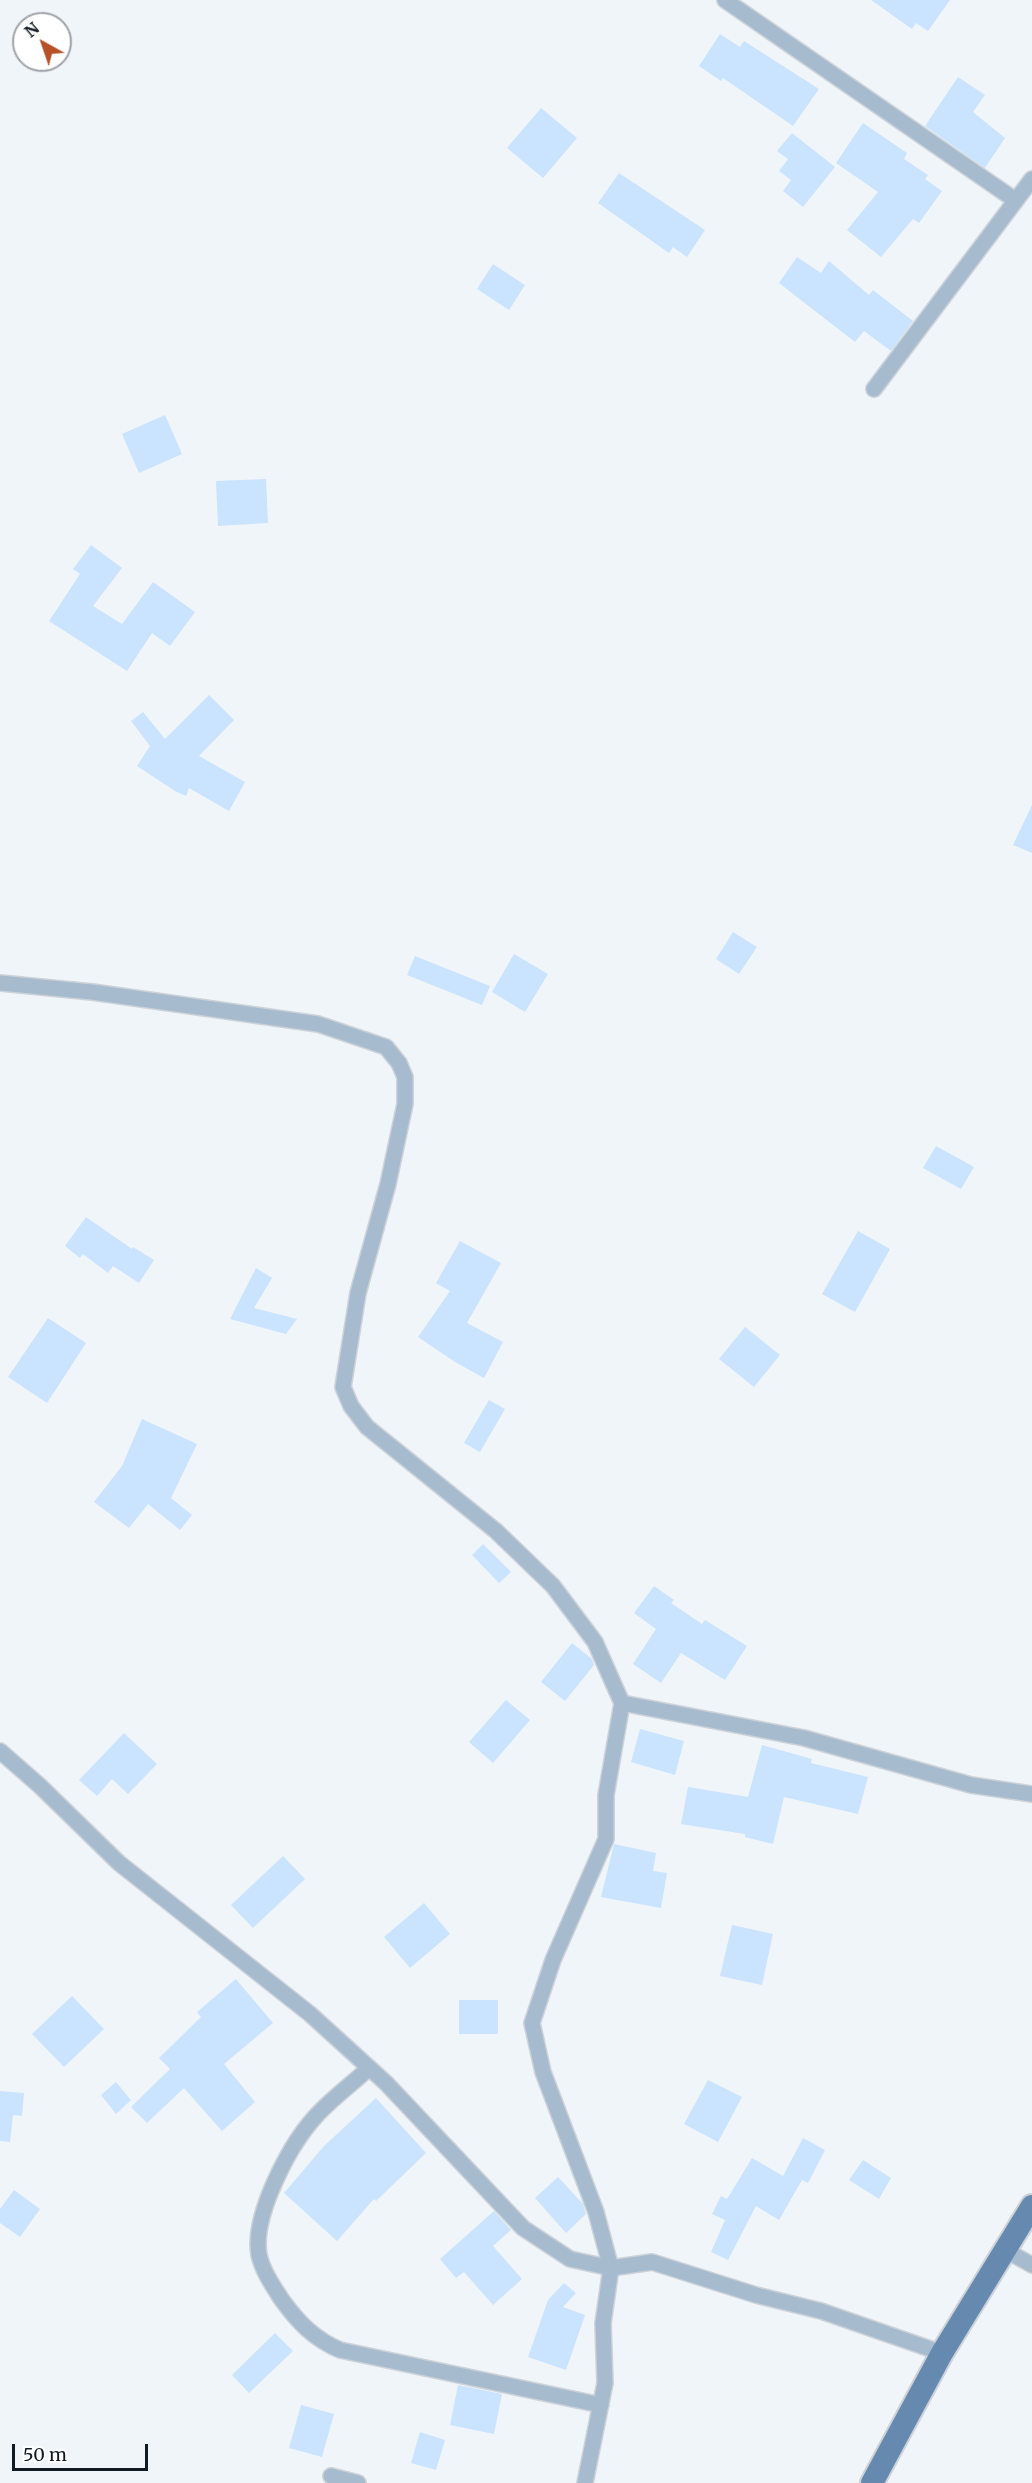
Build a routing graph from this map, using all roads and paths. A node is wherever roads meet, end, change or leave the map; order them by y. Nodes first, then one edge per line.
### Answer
1 (725, 0) edge
2 (1032, 179) edge
3 (1015, 200) junction
4 (874, 389) dead end
5 (0, 983) edge
6 (622, 1703) junction
7 (0, 1751) edge
8 (1032, 1794) edge
9 (369, 2068) junction
10 (1032, 2206) edge
11 (1007, 2251) junction
12 (1032, 2265) edge
13 (611, 2268) junction
14 (942, 2353) junction
15 (601, 2406) junction
16 (331, 2476) dead end
17 (358, 2483) edge
18 (585, 2483) edge
19 (872, 2483) edge

1 - 3 street
2 - 3 street
3 - 4 street
5 - 6 street
6 - 8 street
6 - 13 street
7 - 9 street
9 - 13 street
9 - 15 street
10 - 11 main road
11 - 12 street
11 - 14 main road
13 - 14 street
13 - 15 street
14 - 19 main road
15 - 18 street
16 - 17 street

